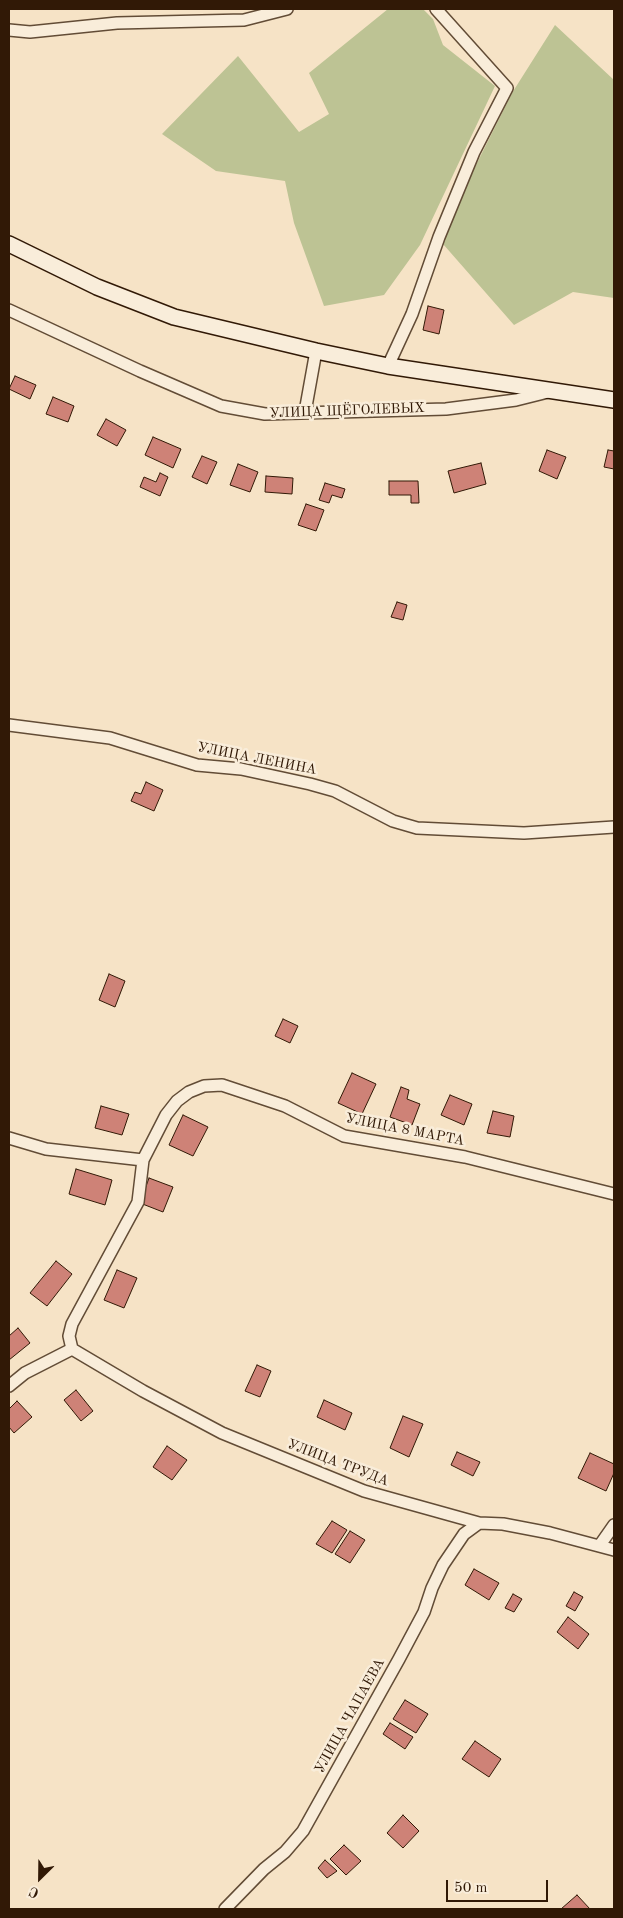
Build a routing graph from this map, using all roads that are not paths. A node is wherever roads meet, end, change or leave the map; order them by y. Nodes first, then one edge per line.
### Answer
1 (287, 9) edge
2 (436, 9) edge
3 (9, 30) edge
4 (9, 244) edge
5 (9, 310) edge
6 (316, 351) junction
7 (388, 366) junction
8 (552, 391) junction
9 (614, 400) edge
10 (306, 412) junction
11 (9, 725) edge
12 (614, 827) edge
13 (9, 1138) edge
14 (143, 1160) junction
15 (614, 1194) edge
16 (72, 1349) junction
17 (9, 1386) edge
18 (479, 1523) junction
19 (614, 1525) edge
20 (600, 1545) junction
21 (614, 1550) edge
22 (225, 1909) edge

1 - 3 street
2 - 7 street
4 - 6 main road
5 - 10 street, УЛИЦА ЩЁГОЛЕВЫХ
6 - 7 main road
6 - 10 street
7 - 8 main road
8 - 9 main road, УЛИЦА ЩЁГОЛЕВЫХ
8 - 10 street, УЛИЦА ЩЁГОЛЕВЫХ
11 - 12 street, УЛИЦА ЛЕНИНА
13 - 14 street
14 - 15 street, УЛИЦА 8 МАРТА
14 - 16 street, УЛИЦА 8 МАРТА
16 - 17 street
16 - 18 street, УЛИЦА ТРУДА
18 - 20 street, УЛИЦА ТРУДА
18 - 22 street, УЛИЦА ЧАПАЕВА
19 - 20 street
20 - 21 street, УЛИЦА ТРУДА

